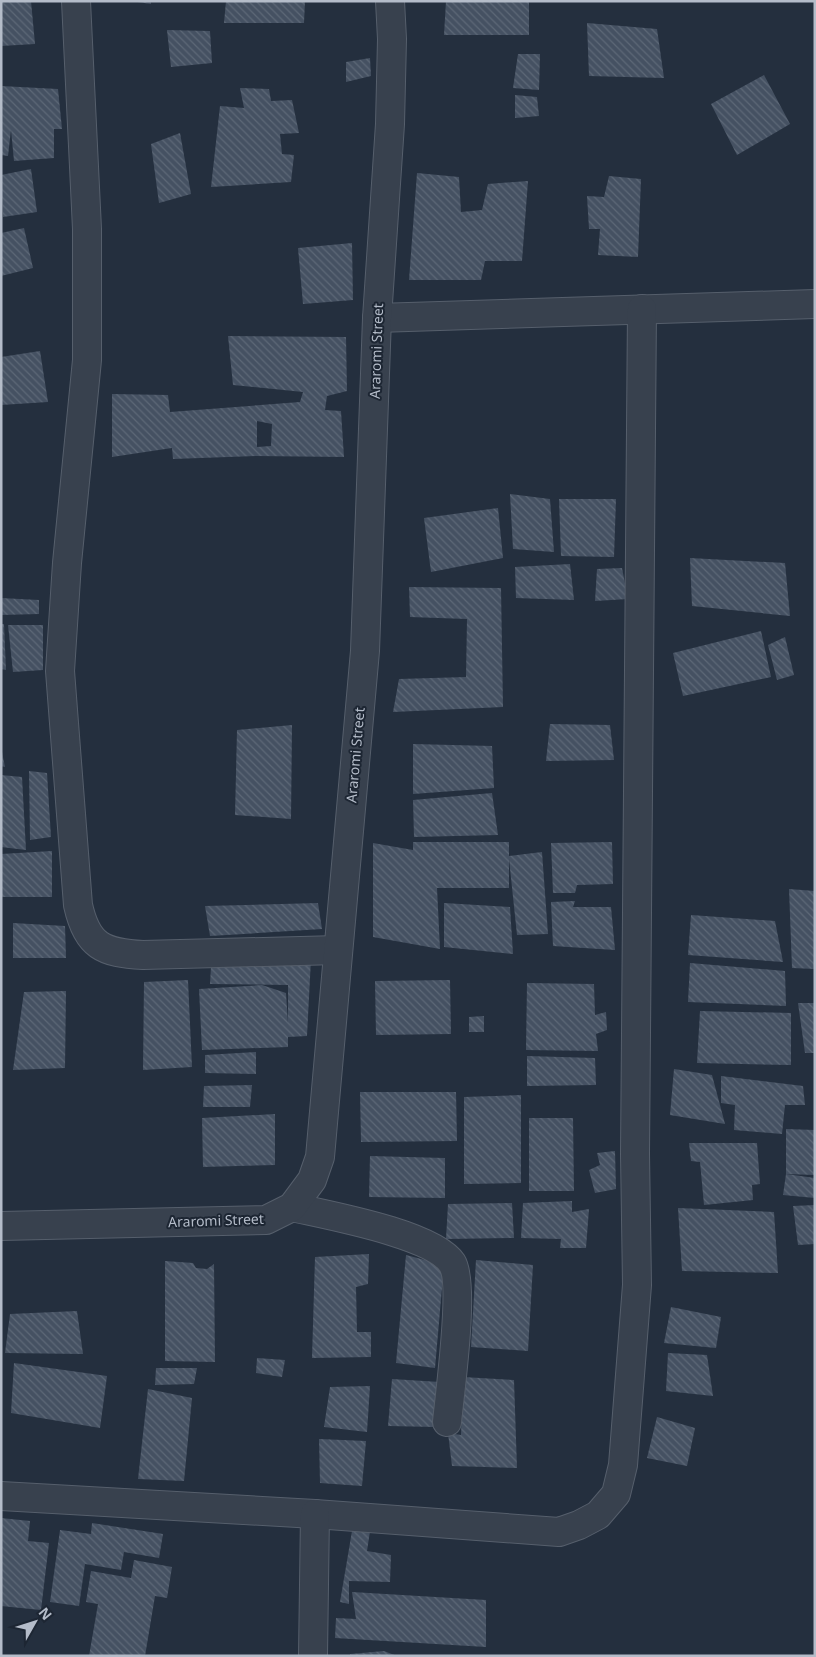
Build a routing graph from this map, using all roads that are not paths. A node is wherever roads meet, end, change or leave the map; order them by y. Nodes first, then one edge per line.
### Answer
1 (76, 1) edge
2 (390, 1) edge
3 (815, 304) edge
4 (642, 309) junction
5 (377, 318) junction
6 (338, 950) junction
7 (292, 1207) junction
8 (1, 1226) edge
9 (447, 1422) dead end
10 (1, 1496) edge
11 (315, 1514) junction
12 (313, 1656) edge

1 - 6 street
2 - 5 street, Araromi Street
3 - 4 street
4 - 5 street
4 - 11 street
5 - 6 street, Araromi Street
6 - 7 street, Araromi Street
7 - 8 street, Araromi Street
7 - 9 street
10 - 11 street
11 - 12 street

